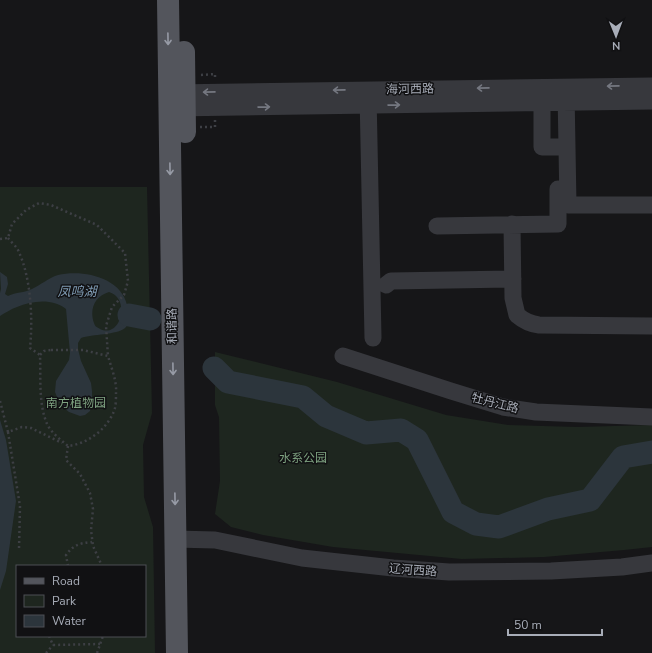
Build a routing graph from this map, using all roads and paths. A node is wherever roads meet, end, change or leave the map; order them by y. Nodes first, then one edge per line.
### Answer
1 (168, 0) edge
2 (183, 0) edge
3 (652, 86) edge
4 (542, 95) junction
5 (566, 95) junction
6 (368, 98) junction
7 (177, 100) junction
8 (652, 101) edge
9 (562, 147) junction
10 (652, 205) edge
11 (512, 224) junction
12 (437, 226) dead end
13 (8, 238) junction
14 (0, 239) edge
15 (513, 279) junction
16 (386, 285) dead end
17 (652, 326) edge
18 (373, 338) dead end
19 (40, 354) junction
20 (108, 356) junction
21 (343, 356) dead end
22 (0, 401) edge
23 (652, 417) edge
24 (8, 432) junction
25 (68, 446) junction
26 (183, 539) junction
27 (92, 542) junction
28 (19, 549) dead end
29 (652, 563) edge
30 (68, 565) edge
31 (102, 565) edge
32 (49, 637) edge
33 (102, 637) edge
34 (100, 644) junction
35 (53, 645) junction
36 (46, 653) edge
37 (97, 653) edge
38 (177, 653) edge
39 (192, 653) edge

1 -> 7 main road, 和谐路
2 - 7 main road, 和谐路
3 -> 5 street, 海河西路
4 - 5 street, 海河西路
4 - 6 street, 海河西路
4 - 9 street
5 - 8 street, 海河西路
5 - 9 street
6 - 7 street, 海河西路
6 - 18 street
7 - 26 main road, 和谐路
9 - 10 street
9 - 11 street
11 - 12 street
11 - 15 street
13 - 14 path
13 - 19 path
13 - 20 path
15 - 16 street
15 - 17 street
19 - 20 path
19 - 25 path
20 - 25 path
21 - 23 street, 牡丹江路
22 - 24 path
24 - 25 path
24 - 28 path
25 - 27 path
26 - 29 street, 辽河西路
26 - 38 main road, 和谐路
26 - 39 main road, 和谐路
27 - 30 path
27 - 31 path
32 - 35 path
33 - 34 path
34 - 35 path
34 - 37 path
35 - 36 path

